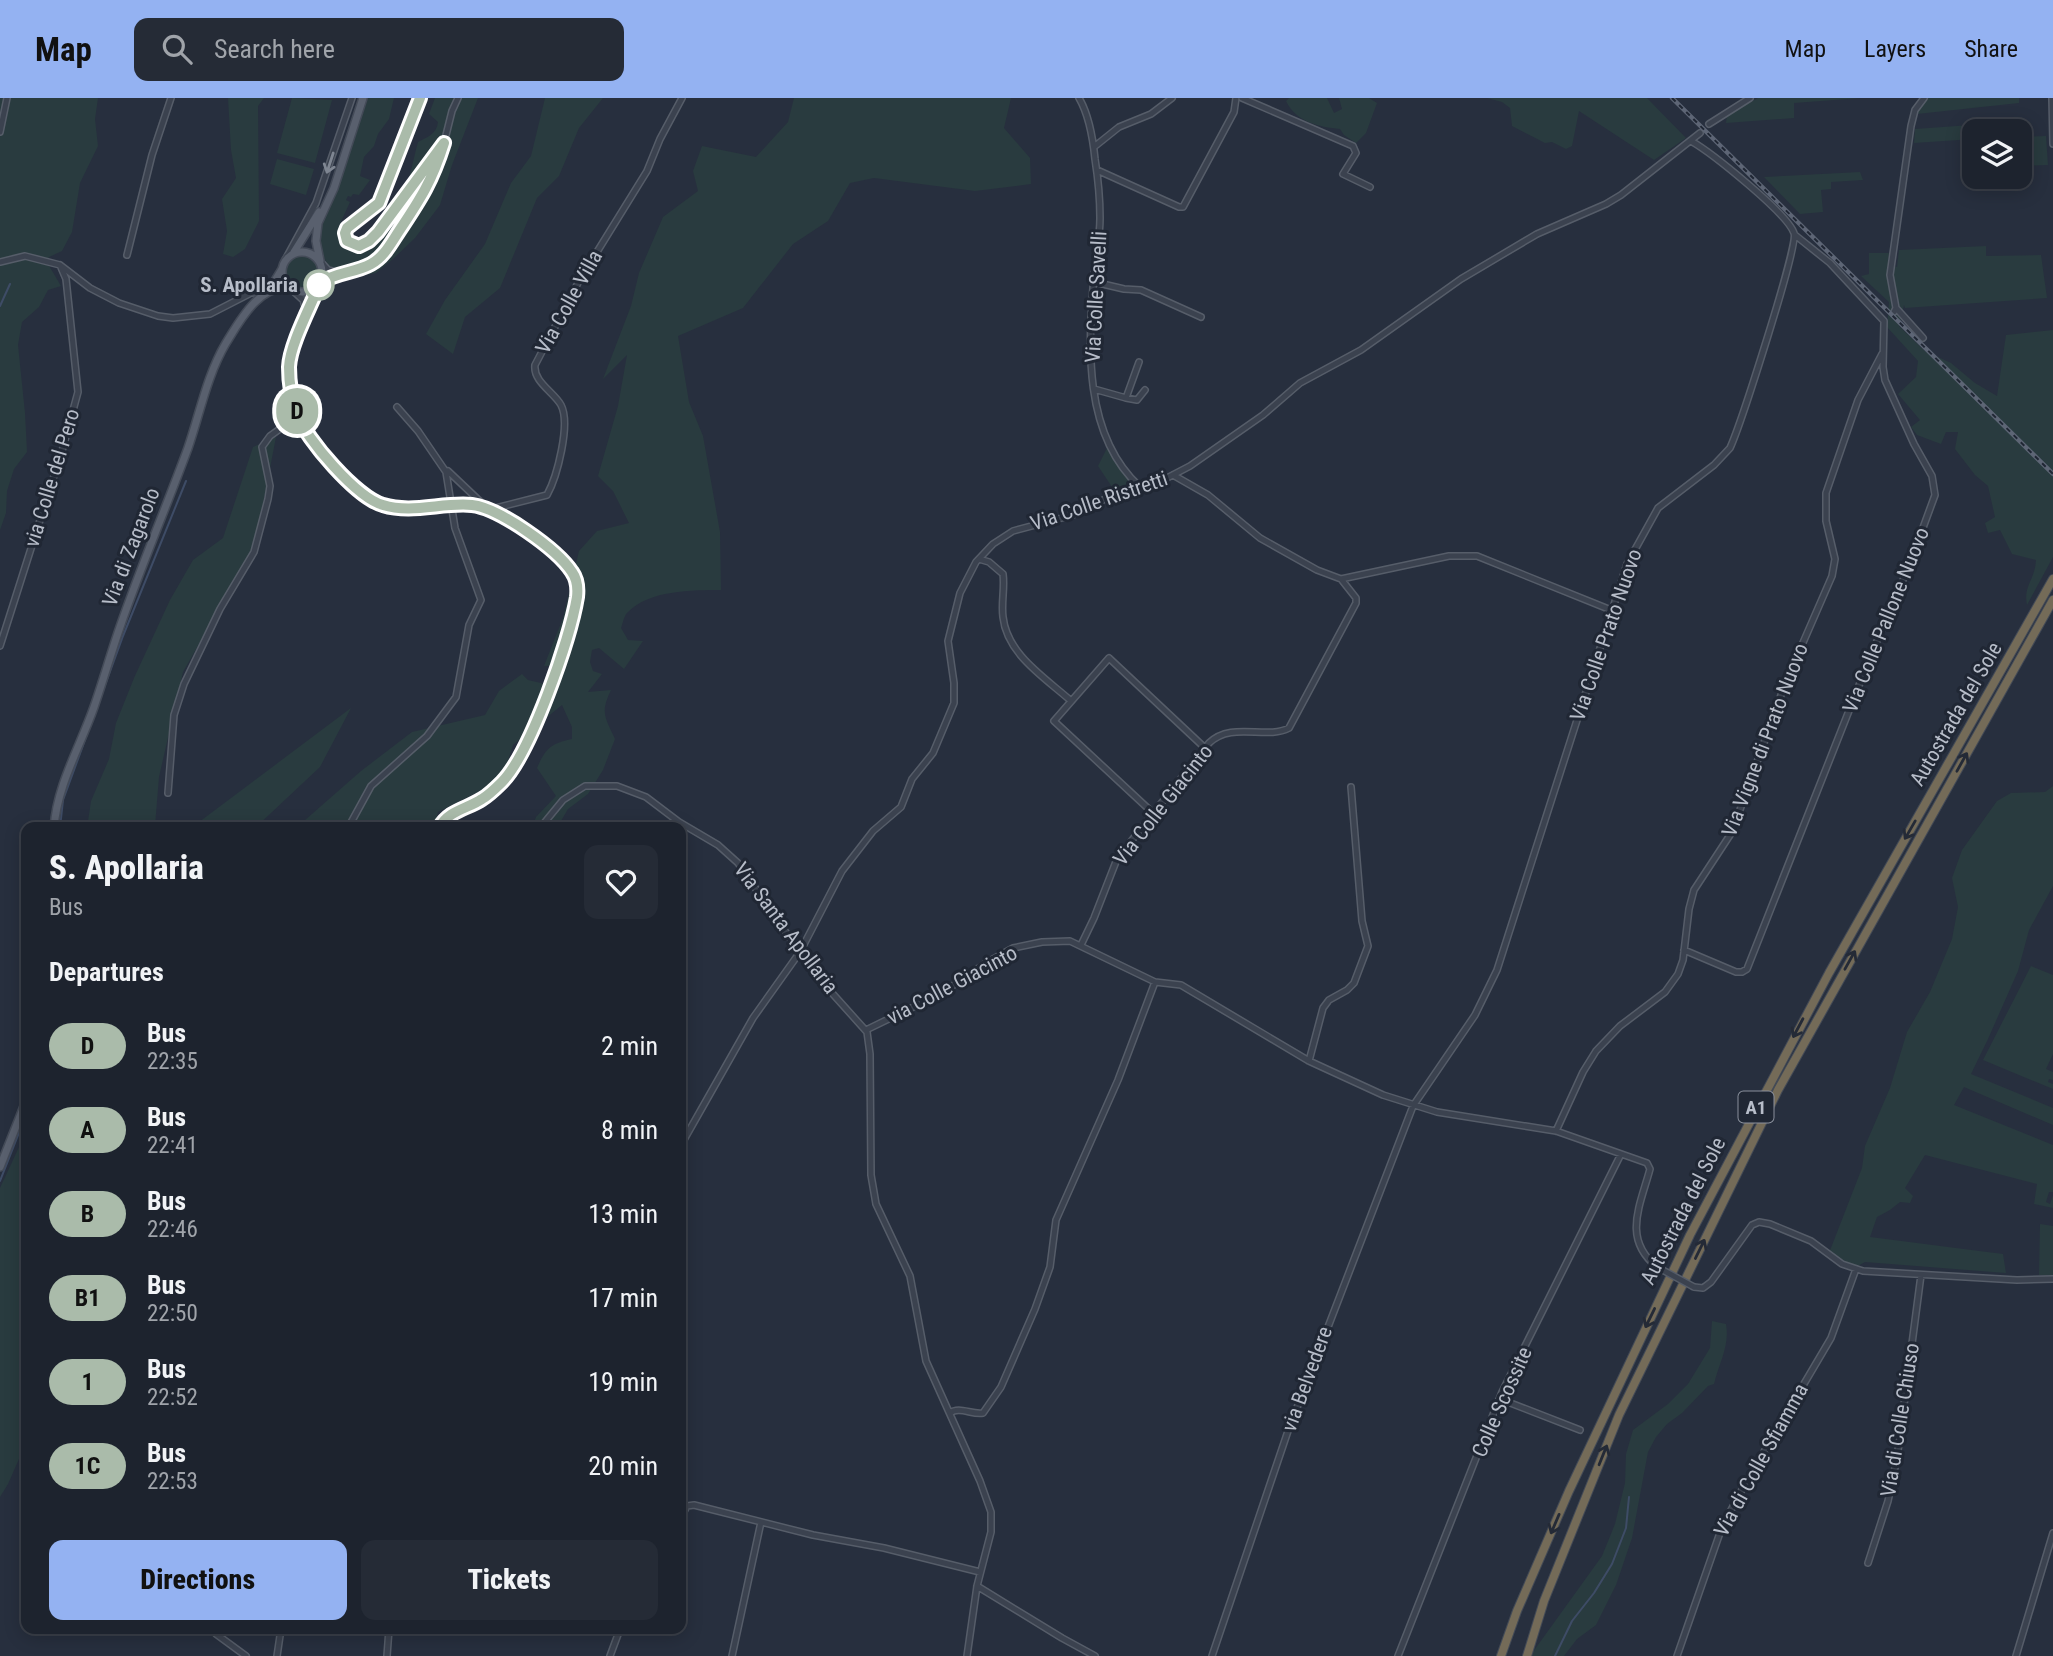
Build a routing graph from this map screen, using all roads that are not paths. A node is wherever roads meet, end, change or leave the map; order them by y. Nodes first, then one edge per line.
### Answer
1 (7, 98) edge
2 (171, 98) edge
3 (352, 98) edge
4 (363, 98) edge
5 (420, 98) edge
6 (458, 98) edge
7 (682, 98) edge
8 (1079, 98) edge
9 (1172, 98) edge
10 (1236, 98) edge
11 (1242, 98) edge
12 (1750, 98) edge
13 (1924, 98) edge
14 (2052, 98) edge
15 (1709, 124) dead end
16 (0, 132) edge
17 (1700, 133) dead end
18 (1691, 141) junction
19 (444, 143) junction
20 (2053, 145) edge
21 (1094, 147) junction
22 (1097, 170) junction
23 (1370, 187) dead end
24 (334, 188) junction
25 (1795, 235) junction
26 (293, 253) junction
27 (127, 255) dead end
28 (320, 261) junction
29 (0, 262) edge
30 (284, 264) junction
31 (60, 265) junction
32 (346, 271) junction
33 (1094, 282) junction
34 (320, 283) junction
35 (291, 289) junction
36 (268, 292) junction
37 (1891, 314) junction
38 (306, 317) junction
39 (1201, 317) dead end
40 (1923, 338) dead end
41 (1884, 351) junction
42 (1139, 362) dead end
43 (1094, 389) junction
44 (1145, 390) dead end
45 (1126, 398) junction
46 (397, 407) dead end
47 (298, 416) junction
48 (436, 456) junction
49 (1173, 475) junction
50 (1140, 487) junction
51 (452, 506) junction
52 (488, 510) junction
53 (979, 559) junction
54 (1341, 579) junction
55 (2053, 579) edge
56 (2053, 600) edge
57 (1611, 610) junction
58 (0, 646) edge
59 (1070, 700) junction
60 (1205, 748) junction
61 (1351, 787) dead end
62 (168, 793) dead end
63 (1153, 813) junction
64 (55, 822) edge
65 (351, 822) edge
66 (444, 822) edge
67 (545, 822) edge
68 (673, 822) edge
69 (686, 829) edge
70 (1081, 945) junction
71 (1684, 950) junction
72 (800, 951) junction
73 (1155, 982) junction
74 (866, 1030) junction
75 (1309, 1061) junction
76 (1413, 1106) junction
77 (21, 1114) edge
78 (1556, 1131) junction
79 (686, 1136) edge
80 (1621, 1154) junction
81 (0, 1167) edge
82 (1856, 1269) junction
83 (1921, 1275) junction
84 (2053, 1279) edge
85 (1500, 1399) junction
86 (950, 1413) junction
87 (1580, 1430) dead end
88 (686, 1508) edge
89 (761, 1522) junction
90 (2053, 1534) edge
91 (1868, 1563) dead end
92 (980, 1572) junction
93 (977, 1586) junction
94 (216, 1634) dead end
95 (280, 1634) edge
96 (389, 1634) edge
97 (618, 1634) edge
98 (246, 1656) edge
99 (277, 1656) edge
100 (387, 1656) edge
101 (610, 1656) edge
102 (732, 1656) edge
103 (967, 1656) edge
104 (1096, 1656) edge
105 (1213, 1656) edge
106 (1398, 1656) edge
107 (1501, 1656) edge
108 (1527, 1656) edge
109 (1677, 1656) edge
110 (2016, 1656) edge

1 - 16 street
2 - 27 street
3 -> 30 street
4 - 24 main road
5 - 19 street
6 - 19 street
7 - 52 street, Via Colle Villa
8 - 21 street, Via Colle Savelli
9 - 21 street
10 - 22 street
11 - 23 street
12 - 15 street
13 - 37 street, Via Colle Pallone Nuovo
14 - 20 street
17 - 18 street, Via Colle Ristretti
18 - 25 street
18 - 49 street, Via Colle Ristretti
19 - 32 street
21 - 22 street, Via Colle Savelli
22 - 33 street, Via Colle Savelli
24 - 26 main road
24 - 28 main road
25 - 37 street
25 - 57 street, Via Colle Prato Nuovo
26 - 28 main road
26 - 30 main road
28 - 32 street
28 - 34 main road
29 - 31 street
30 - 35 main road
30 - 36 main road, Via di Zagarolo
31 - 36 street
31 - 58 street, via Colle del Pero
32 - 34 street
33 - 39 street
33 - 43 street, Via Colle Savelli
34 - 35 main road
34 - 38 street
35 - 36 main road
35 - 38 street
36 - 64 main road, Via di Zagarolo
37 - 40 street
37 - 41 street, Via Colle Pallone Nuovo
38 - 47 street
41 - 71 street, Via Vigne di Prato Nuovo
41 - 71 street, Via Colle Pallone Nuovo
42 - 45 street
43 - 45 street
43 - 50 street, Via Colle Savelli
44 - 45 street
46 - 48 street
47 - 51 street
47 - 62 street
48 - 51 street
48 - 52 street
49 - 50 street, Via Colle Ristretti
49 - 54 street
50 - 53 street, Via Colle Ristretti
51 - 52 street
51 - 65 street
52 - 66 street
53 - 59 street
53 - 72 street, Via Colle Ristretti
54 - 57 street
54 - 60 street, Via Colle Giacinto
55 -> 107 highway, Autostrada del Sole / A1
108 -> 56 highway, Autostrada del Sole / A1
57 - 76 street, Via Colle Prato Nuovo
59 - 60 street
59 - 63 street
60 - 63 street, Via Colle Giacinto
61 - 75 street
63 - 70 street, Via Colle Giacinto
67 - 68 street, Via Santa Apollaria
69 - 72 street, Via Santa Apollaria
70 - 73 street
70 - 74 street, via Colle Giacinto
71 - 78 street, Via Vigne di Prato Nuovo
72 - 74 street, Via Santa Apollaria
72 - 79 street, Via Colle Ristretti
73 - 75 street
73 - 86 street
74 - 86 street
75 - 76 street
76 - 78 street
76 - 105 street, via Belvedere
77 - 81 main road
78 - 80 street
80 - 82 street, bridge
80 - 85 street, Colle Scossite
82 - 83 street
82 - 109 street, Via di Colle Sfiamma
83 - 84 street
83 - 91 street, Via di Colle Chiuso
85 - 87 street
85 - 106 street, Colle Scossite
86 - 92 street
88 - 89 street
89 - 92 street
89 - 102 street
90 - 110 street
92 - 93 street
93 - 103 street
93 - 104 street
94 - 98 street
95 - 99 street
96 - 100 street
97 - 101 street

